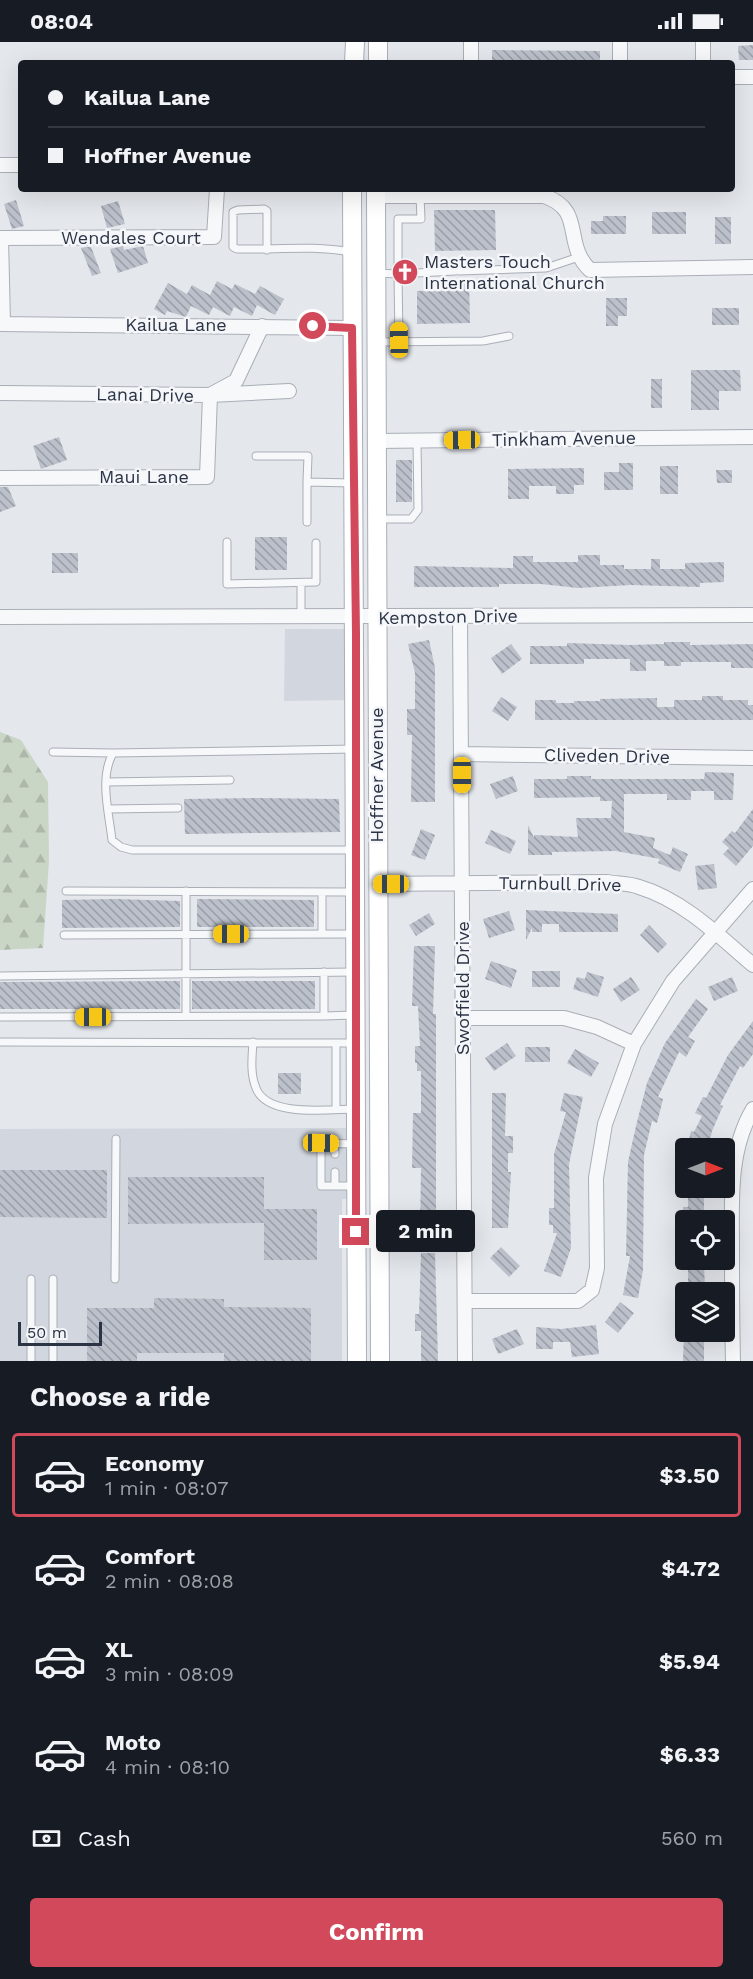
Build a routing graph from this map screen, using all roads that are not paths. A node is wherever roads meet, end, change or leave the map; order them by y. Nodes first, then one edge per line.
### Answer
1 (355, 42) edge
2 (378, 42) edge
3 (471, 42) edge
4 (620, 42) edge
5 (703, 42) edge
6 (354, 60) edge
7 (378, 60) edge
8 (471, 60) edge
9 (620, 60) edge
10 (703, 60) edge
11 (735, 77) edge
12 (753, 77) edge
13 (0, 165) edge
14 (18, 165) edge
15 (217, 192) edge
16 (352, 192) edge
17 (375, 192) edge
18 (384, 192) edge
19 (420, 196) junction
20 (1, 238) edge
21 (267, 250) junction
22 (352, 253) junction
23 (579, 257) junction
24 (753, 267) edge
25 (376, 273) junction
26 (398, 274) junction
27 (2, 324) edge
28 (262, 326) junction
29 (352, 328) junction
30 (509, 336) dead end
31 (399, 340) junction
32 (377, 342) junction
33 (289, 392) dead end
34 (0, 393) edge
35 (210, 395) junction
36 (753, 437) edge
37 (376, 441) junction
38 (417, 441) junction
39 (256, 456) dead end
40 (0, 478) edge
41 (307, 482) junction
42 (353, 483) junction
43 (376, 519) junction
44 (307, 522) dead end
45 (226, 542) dead end
46 (316, 543) dead end
47 (301, 583) junction
48 (753, 615) edge
49 (460, 616) junction
50 (0, 617) edge
51 (301, 617) junction
52 (376, 617) junction
53 (355, 618) junction
54 (356, 749) junction
55 (53, 752) dead end
56 (113, 753) junction
57 (462, 754) junction
58 (753, 758) edge
59 (231, 780) dead end
60 (106, 782) junction
61 (108, 808) junction
62 (178, 808) dead end
63 (355, 854) junction
64 (377, 884) junction
65 (463, 884) junction
66 (753, 889) edge
67 (66, 891) dead end
68 (186, 891) junction
69 (322, 892) junction
70 (356, 892) junction
71 (715, 933) junction
72 (186, 934) junction
73 (322, 934) junction
74 (356, 934) junction
75 (64, 935) dead end
76 (753, 965) edge
77 (324, 972) junction
78 (356, 972) junction
79 (186, 974) junction
80 (0, 976) edge
81 (377, 1010) junction
82 (355, 1015) junction
83 (186, 1016) junction
84 (324, 1016) junction
85 (0, 1017) edge
86 (463, 1018) junction
87 (0, 1042) edge
88 (253, 1042) junction
89 (336, 1043) junction
90 (356, 1043) junction
91 (634, 1044) junction
92 (336, 1109) junction
93 (355, 1109) junction
94 (753, 1109) edge
95 (116, 1138) dead end
96 (334, 1143) junction
97 (355, 1144) junction
98 (335, 1154) dead end
99 (335, 1172) dead end
100 (335, 1186) junction
101 (356, 1186) junction
102 (115, 1278) dead end
103 (31, 1279) dead end
104 (53, 1279) dead end
105 (466, 1301) junction
106 (31, 1361) edge
107 (53, 1361) edge
108 (357, 1361) edge
109 (380, 1361) edge
110 (465, 1361) edge
111 (732, 1361) edge

1 - 6 main road
2 - 7 main road
3 - 8 street
4 - 9 street
5 - 10 street
11 - 12 street
13 - 14 street
15 - 20 street, Wendales Court
16 - 22 main road, Hoffner Avenue
17 - 25 main road, Hoffner Avenue
18 - 19 street
19 - 23 street
19 - 26 lane
20 - 27 street
21 - 21 lane
21 - 22 lane
22 - 29 main road, Hoffner Avenue
23 - 24 street
23 - 26 lane
25 - 26 lane
25 - 32 main road, Hoffner Avenue
26 - 31 lane
27 - 28 street, Kailua Lane
28 - 29 street, Kailua Lane
28 - 35 street
29 - 37 main road
29 - 42 main road, Hoffner Avenue
30 - 31 lane
31 - 32 lane
32 - 37 main road, Hoffner Avenue
33 - 35 street, Lanai Drive
34 - 35 street, Lanai Drive
35 - 40 street, Maui Lane
36 - 38 street, Tinkham Avenue
37 - 38 street, Tinkham Avenue
37 - 43 main road, Hoffner Avenue
38 - 43 lane
39 - 41 lane
41 - 42 lane
41 - 44 lane
42 - 53 main road, Hoffner Avenue
43 - 52 main road, Hoffner Avenue
45 - 47 lane
46 - 47 lane
47 - 51 lane
48 - 49 street, Kempston Drive
49 - 52 street, Kempston Drive
49 - 57 street, Swoffield Drive
50 - 51 street, Kempston Drive
51 - 53 street, Kempston Drive
52 - 53 street, Kempston Drive
52 - 64 main road, Hoffner Avenue
53 - 54 main road, Hoffner Avenue
54 - 56 lane
54 - 63 main road, Hoffner Avenue
55 - 56 lane
56 - 60 lane
57 - 58 street, Cliveden Drive
57 - 65 street, Swoffield Drive
59 - 60 lane
60 - 61 lane
61 - 62 lane
61 - 63 lane
63 - 70 main road, Hoffner Avenue
63 - 81 main road
64 - 65 street, Turnbull Drive
64 - 81 main road, Hoffner Avenue
65 - 71 street, Turnbull Drive
65 - 86 street, Swoffield Drive
66 - 71 street
67 - 68 lane
68 - 69 lane
68 - 72 lane
69 - 70 lane
69 - 73 lane
70 - 74 main road, Hoffner Avenue
71 - 76 street, Turnbull Drive
71 - 91 street
72 - 73 lane
72 - 75 lane
72 - 79 lane
73 - 74 lane
74 - 78 main road, Hoffner Avenue
77 - 78 lane
77 - 79 lane
77 - 84 lane
78 - 82 main road, Hoffner Avenue
79 - 80 lane
79 - 83 lane
81 - 109 main road, Hoffner Avenue
82 - 84 lane
82 - 90 main road, Hoffner Avenue
83 - 84 lane
83 - 85 lane
86 - 91 street
86 - 105 street, Swoffield Drive
87 - 88 lane
88 - 89 lane
88 - 92 lane
89 - 90 lane
89 - 92 lane
90 - 93 main road, Hoffner Avenue
91 - 105 street
92 - 93 lane
93 - 97 main road, Hoffner Avenue
94 - 111 street
95 - 102 lane
96 - 97 lane
96 - 98 lane
96 - 100 lane
97 - 101 main road, Hoffner Avenue
99 - 100 lane
100 - 101 lane
101 - 108 main road, Hoffner Avenue
103 - 106 lane
104 - 107 lane
105 - 110 street, Swoffield Drive

